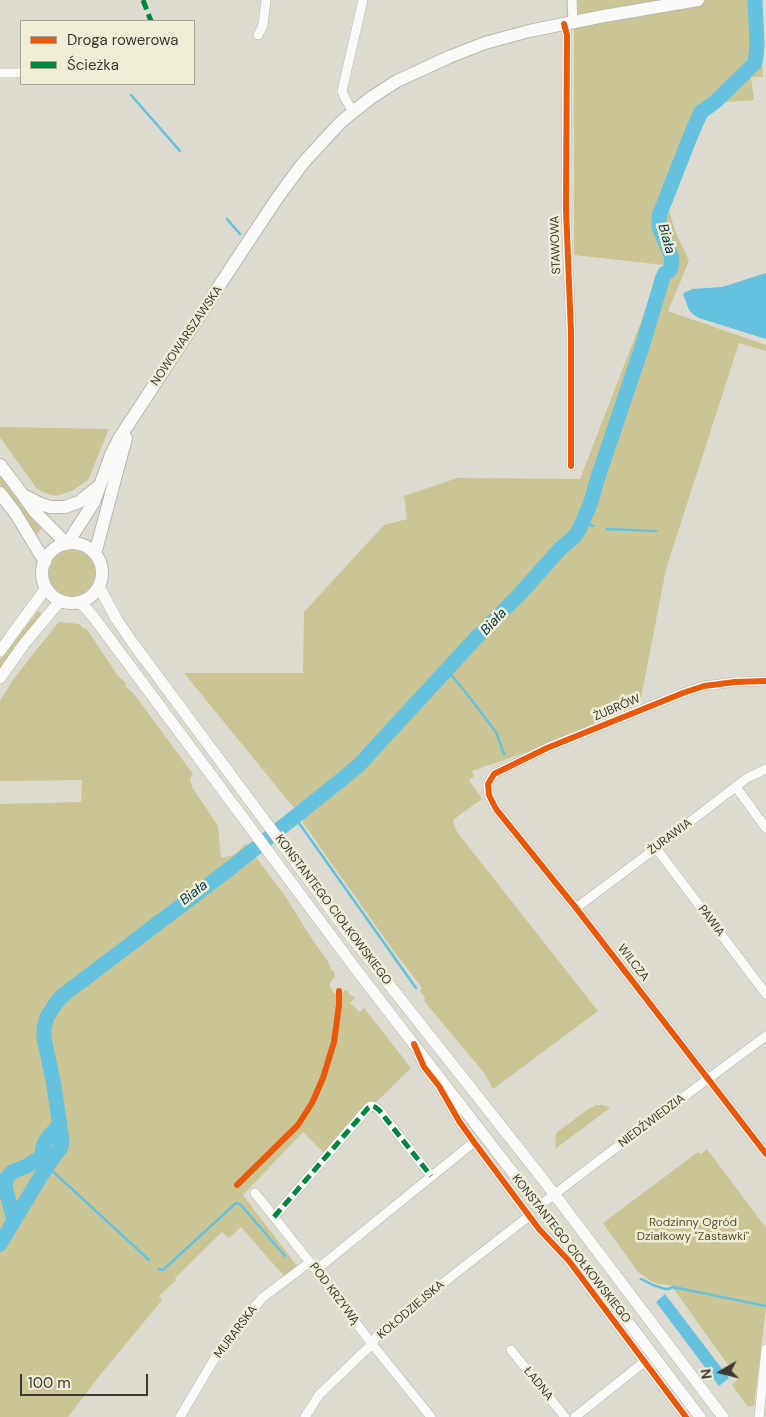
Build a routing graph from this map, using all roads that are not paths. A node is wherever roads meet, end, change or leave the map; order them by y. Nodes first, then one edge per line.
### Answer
1 (266, 0) edge
2 (363, 0) edge
3 (572, 0) edge
4 (698, 0) edge
5 (569, 23) junction
6 (258, 35) dead end
7 (0, 73) edge
8 (20, 73) edge
9 (353, 112) junction
10 (131, 422) junction
11 (0, 465) edge
12 (571, 466) dead end
13 (100, 485) junction
14 (0, 493) edge
15 (23, 495) junction
16 (67, 544) junction
17 (95, 554) junction
18 (45, 562) junction
19 (99, 587) junction
20 (46, 588) junction
21 (60, 601) junction
22 (80, 602) junction
23 (0, 651) edge
24 (0, 678) edge
25 (766, 681) edge
26 (766, 769) edge
27 (488, 784) joint
28 (736, 787) junction
29 (766, 828) edge
30 (656, 848) junction
31 (576, 908) junction
32 (766, 994) edge
33 (766, 1036) edge
34 (414, 1044) junction
35 (451, 1062) junction
36 (438, 1074) junction
37 (708, 1079) junction
38 (474, 1142) junction
39 (766, 1154) edge
40 (431, 1176) junction
41 (255, 1194) dead end
42 (555, 1194) junction
43 (539, 1206) junction
44 (529, 1216) junction
45 (274, 1217) junction
46 (313, 1266) junction
47 (644, 1313) junction
48 (628, 1322) junction
49 (372, 1344) junction
50 (766, 1349) edge
51 (511, 1350) dead end
52 (644, 1362) junction
53 (180, 1417) edge
54 (305, 1417) edge
55 (431, 1417) edge
56 (565, 1417) edge
57 (575, 1417) edge
58 (686, 1417) edge
59 (700, 1417) edge
60 (723, 1417) edge
61 (758, 1417) edge

1 - 6 street
2 - 9 street
3 - 5 street, STAWOWA
4 - 5 highway, NOWOWARSZAWSKA
5 - 9 highway, NOWOWARSZAWSKA
5 - 12 street, STAWOWA
7 - 8 street
9 - 10 highway, NOWOWARSZAWSKA
10 - 13 highway, NOWOWARSZAWSKA
10 - 17 highway, NOWOWARSZAWSKA
11 - 15 highway
13 - 15 highway
13 - 16 highway, NOWOWARSZAWSKA
14 - 18 highway
15 - 16 highway
16 - 17 highway
16 - 18 highway
17 - 19 highway
18 - 20 highway
19 - 22 highway
19 - 35 main road, KONSTANTEGO CIOŁKOWSKIEGO
20 - 21 highway
20 - 23 main road
21 - 22 highway
21 - 24 main road
22 - 34 main road, KONSTANTEGO CIOŁKOWSKIEGO
25 - 27 street, ŻUBRÓW
26 - 28 street, ŻURAWIA
27 - 31 street, WILCZA
28 - 29 street
28 - 30 street, ŻURAWIA
30 - 31 street, ŻURAWIA
30 - 32 street, PAWIA
31 - 37 street, WILCZA
33 - 37 street, NIEDŹWIEDZIA
34 - 36 main road, KONSTANTEGO CIOŁKOWSKIEGO
34 - 38 street, KONSTANTEGO CIOŁKOWSKIEGO
35 - 36 main road
35 - 42 main road, KONSTANTEGO CIOŁKOWSKIEGO
36 - 43 main road, KONSTANTEGO CIOŁKOWSKIEGO
37 - 39 street, WILCZA
37 - 42 street, NIEDŹWIEDZIA
38 - 40 street, MURARSKA
38 - 44 street, KONSTANTEGO CIOŁKOWSKIEGO
40 - 45 street
40 - 46 street, MURARSKA
41 - 45 street, POD KRZYWĄ
42 - 43 street, NIEDŹWIEDZIA
42 - 47 main road, KONSTANTEGO CIOŁKOWSKIEGO
43 - 48 main road, KONSTANTEGO CIOŁKOWSKIEGO
44 - 49 street, KOŁODZIEJSKA
44 - 52 street, KONSTANTEGO CIOŁKOWSKIEGO
45 - 46 street, POD KRZYWĄ
46 - 49 street, POD KRZYWĄ
46 - 53 street, MURARSKA
47 - 48 main road
47 - 60 main road, KONSTANTEGO CIOŁKOWSKIEGO
48 - 59 main road, KONSTANTEGO CIOŁKOWSKIEGO
49 - 54 street, KOŁODZIEJSKA
49 - 55 street, POD KRZYWĄ
50 - 61 street
51 - 56 street, ŁADNA
52 - 57 street
52 - 58 street, KONSTANTEGO CIOŁKOWSKIEGO

